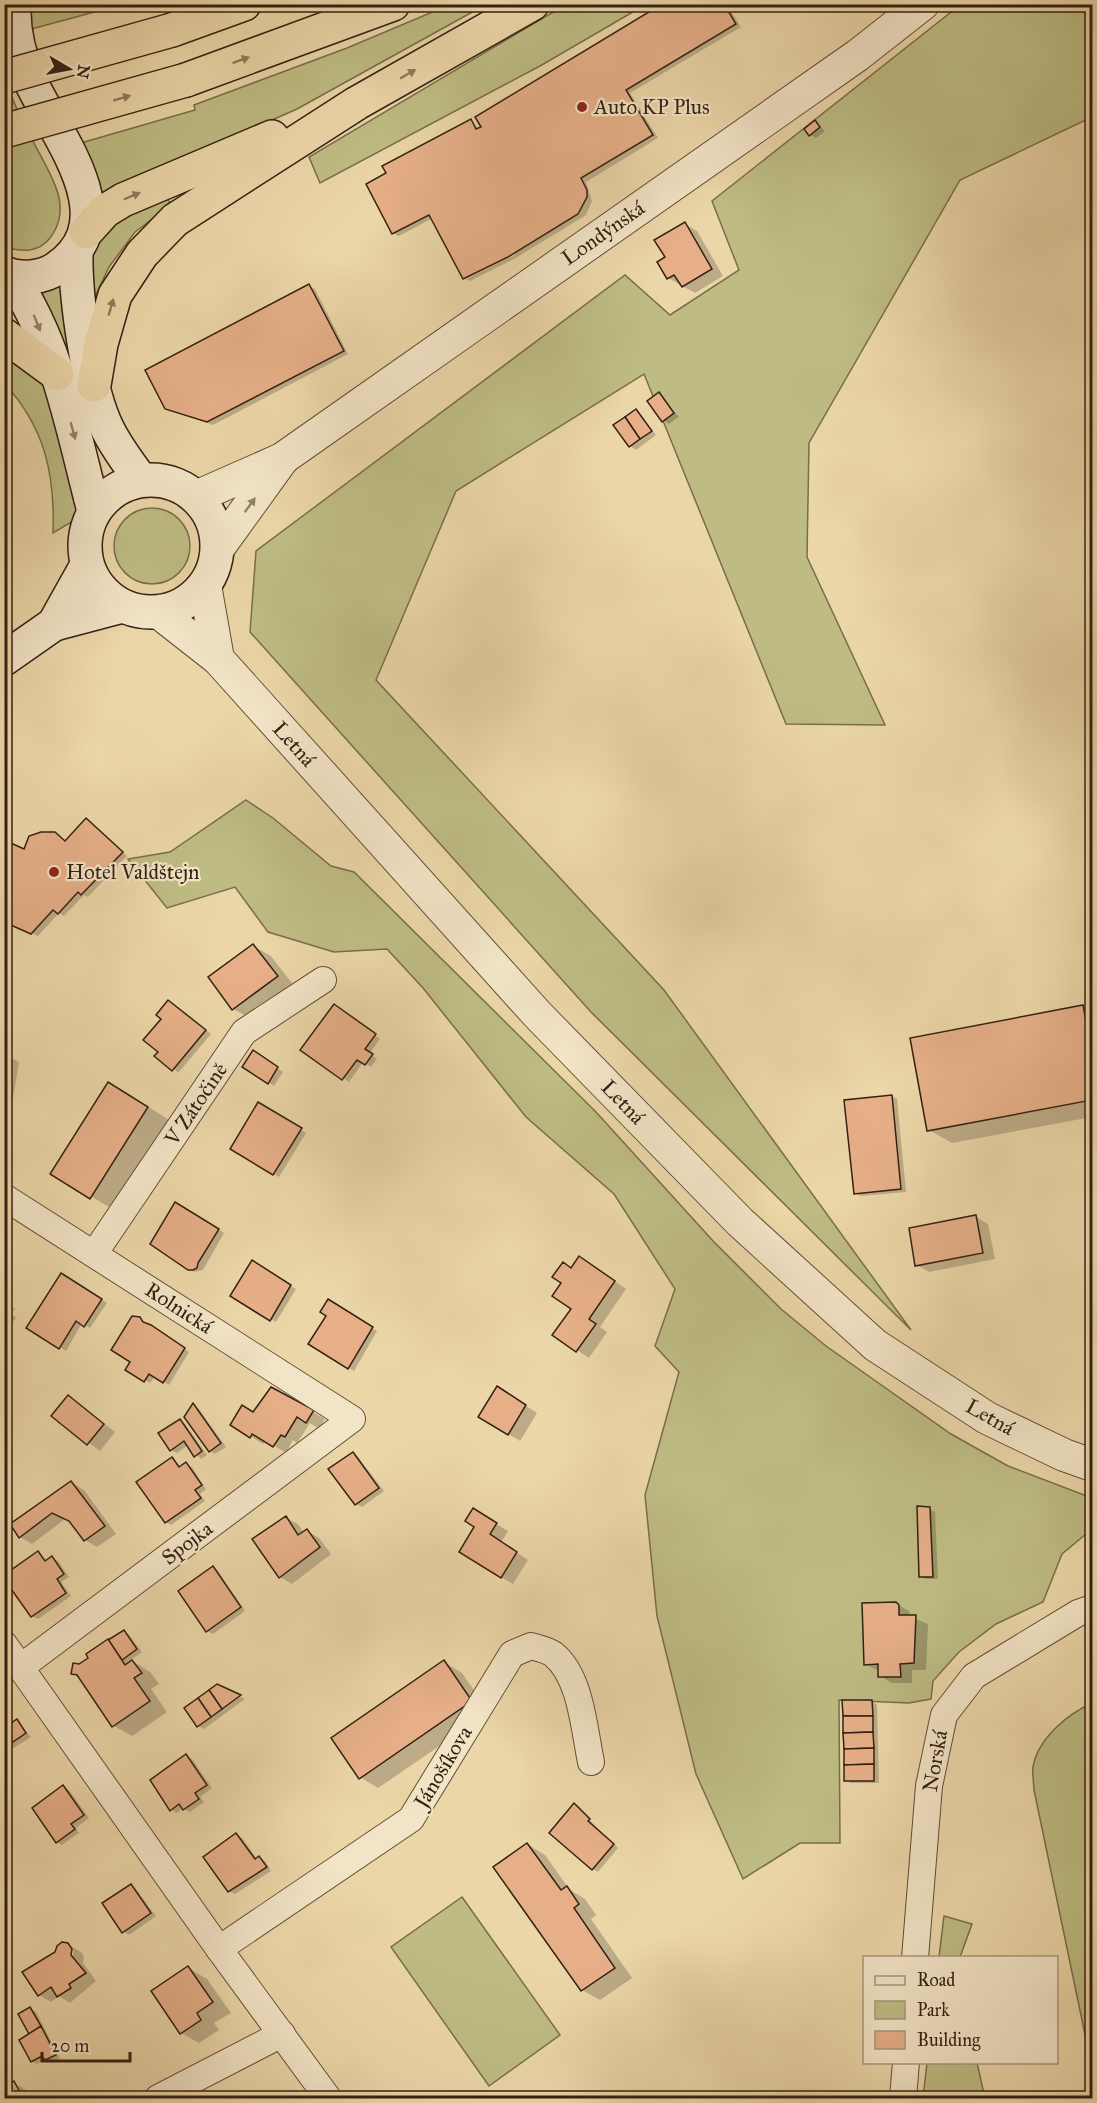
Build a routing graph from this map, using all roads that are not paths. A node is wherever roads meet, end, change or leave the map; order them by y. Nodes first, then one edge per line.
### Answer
1 (14, 4) edge
2 (244, 4) edge
3 (393, 4) edge
4 (532, 4) edge
5 (923, 4) edge
6 (4, 77) edge
7 (357, 103) junction
8 (4, 131) edge
9 (81, 242) junction
10 (8, 274) edge
11 (4, 335) edge
12 (57, 374) junction
13 (94, 385) junction
14 (282, 459) junction
15 (141, 480) junction
16 (196, 497) junction
17 (94, 511) junction
18 (217, 550) junction
19 (87, 565) junction
20 (205, 585) junction
21 (122, 606) junction
22 (158, 612) junction
23 (54, 624) junction
24 (4, 659) edge
25 (218, 659) junction
26 (323, 980) dead end
27 (4, 1197) edge
28 (94, 1254) junction
29 (352, 1419) joint
30 (1078, 1460) edge
31 (1092, 1608) edge
32 (4, 1644) edge
33 (21, 1666) junction
34 (591, 1762) dead end
35 (219, 1949) junction
36 (915, 1956) edge
37 (282, 2034) junction
38 (906, 2064) edge
39 (158, 2098) edge
40 (328, 2098) edge
41 (903, 2098) edge

1 - 9 main road
2 - 6 highway, bridge
8 -> 3 highway, bridge
7 -> 4 highway
5 - 14 street, Londýnská
9 -> 7 highway
13 -> 7 highway
9 - 10 main road
9 - 13 main road
10 -> 12 main road
11 - 12 highway
12 -> 17 main road
13 - 15 main road
14 - 16 street, Londýnská
18 -> 14 street, Londýnská
15 - 16 main road, Londýnská
15 - 17 main road
16 - 18 main road, Londýnská
17 - 19 main road
18 - 20 main road, Londýnská
19 - 21 main road
19 - 23 main road
20 - 22 main road
20 - 25 street
21 - 22 main road
21 - 23 main road
22 - 25 street, Letná
23 - 24 main road
25 - 30 street, Letná
26 - 28 street, V Zátočině
27 - 28 street, Rolnická
28 - 29 street, Rolnická
29 - 33 street, Spojka
31 - 36 street, Norská
32 - 33 street
33 - 35 street
34 - 35 street, Jánošíkova
35 - 37 street
37 - 39 street
37 - 40 street
38 - 41 street

